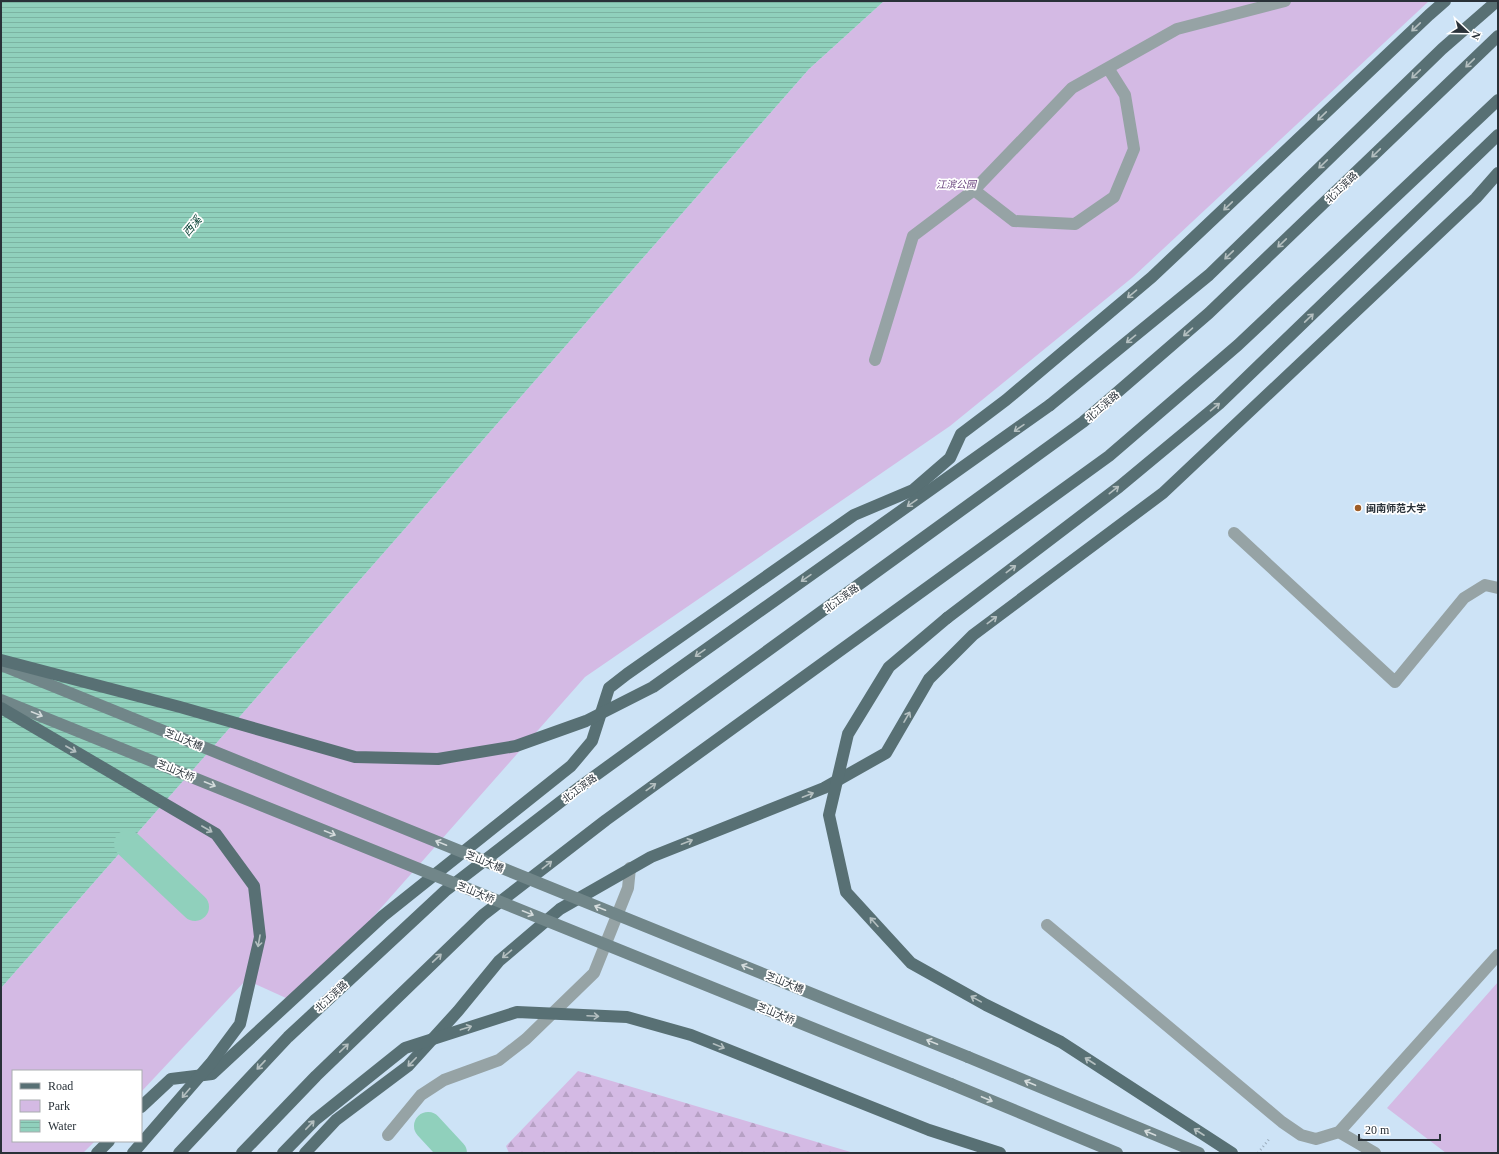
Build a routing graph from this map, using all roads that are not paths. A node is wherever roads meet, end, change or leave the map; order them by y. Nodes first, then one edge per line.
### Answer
1 (1285, 1) edge
2 (1445, 1) edge
3 (1497, 1) edge
4 (1498, 36) edge
5 (1108, 68) junction
6 (1498, 100) edge
7 (1498, 135) edge
8 (1498, 173) edge
9 (974, 190) junction
10 (875, 360) dead end
11 (1234, 533) dead end
12 (1498, 588) edge
13 (1, 660) edge
14 (1, 665) edge
15 (1, 700) edge
16 (1, 708) edge
17 (630, 868) junction
18 (1047, 925) dead end
19 (1498, 955) edge
20 (142, 1106) edge
21 (1339, 1132) junction
22 (388, 1135) dead end
23 (108, 1142) edge
24 (97, 1153) edge
25 (133, 1153) edge
26 (179, 1153) edge
27 (242, 1153) edge
28 (283, 1153) edge
29 (305, 1153) edge
30 (1000, 1153) edge
31 (1117, 1153) edge
32 (1199, 1153) edge
33 (1232, 1153) edge
34 (1375, 1153) edge

1 - 5 lane
2 -> 20 main road
3 -> 13 main road, bridge
4 -> 26 main road, 北江滨路
5 - 9 lane
5 - 9 lane
27 -> 6 main road
33 -> 7 main road, bridge
17 -> 8 main road
9 - 10 lane
11 - 12 lane
32 -> 14 street, 芝山大橋, bridge
15 -> 31 street, 芝山大桥, bridge
16 -> 25 main road, bridge
17 - 22 lane
17 -> 29 main road
18 - 21 lane
19 - 21 lane
21 - 34 lane
23 - 24 main road
28 -> 30 main road, bridge

